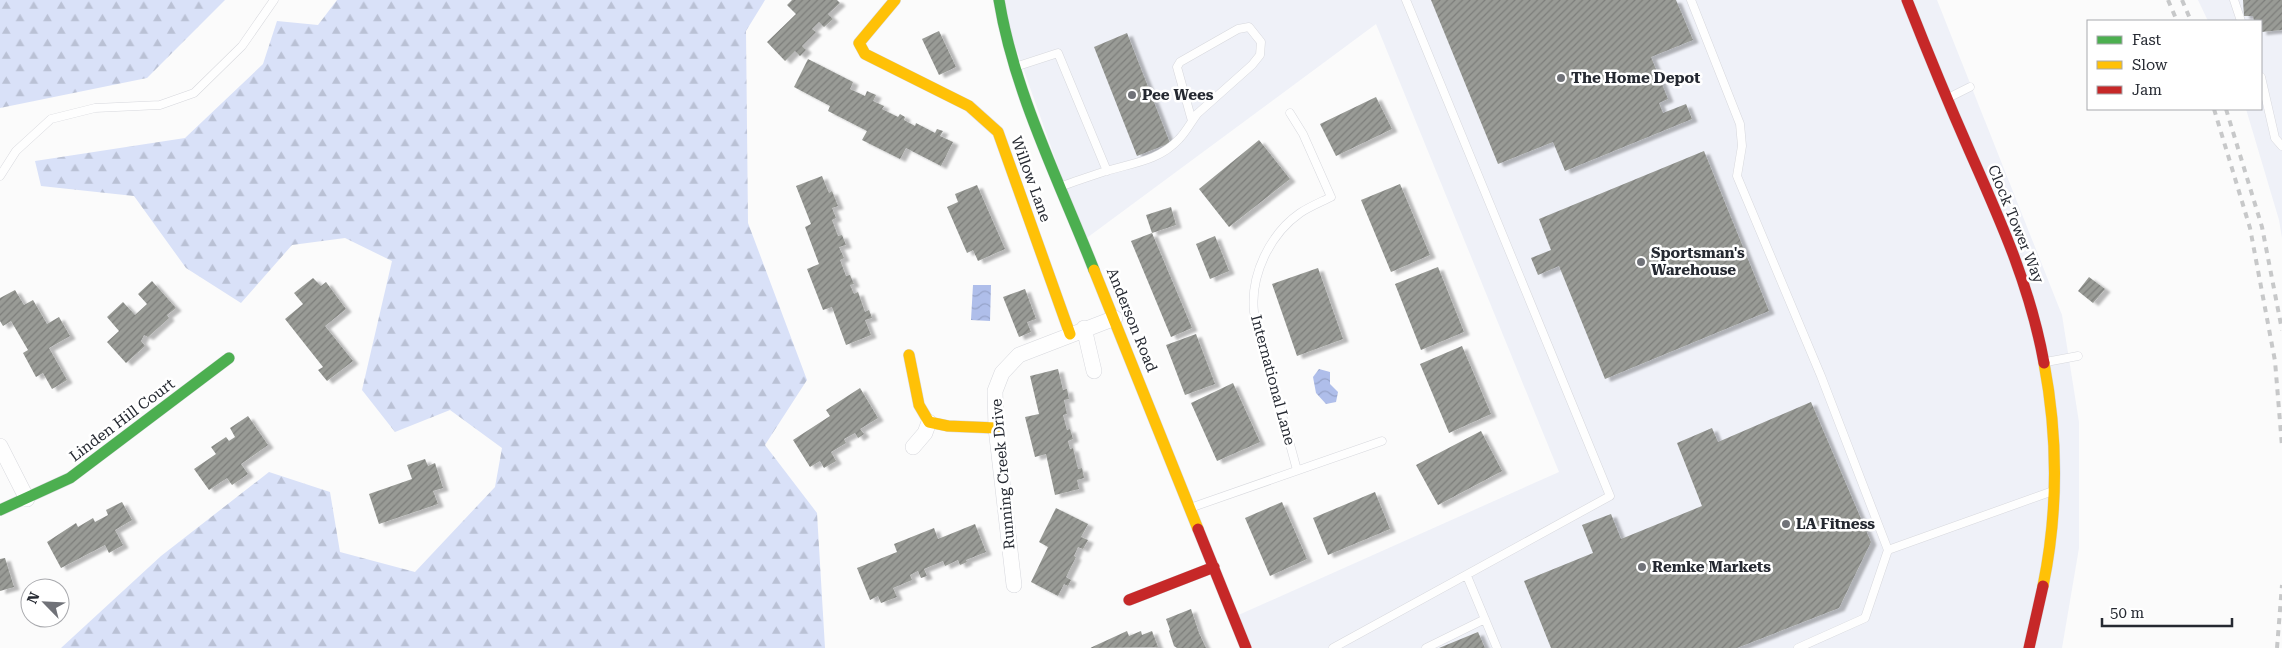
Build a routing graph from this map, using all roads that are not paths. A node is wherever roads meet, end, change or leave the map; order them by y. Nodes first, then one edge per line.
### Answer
1 (274, 0) edge
2 (895, 0) edge
3 (999, 0) edge
4 (1406, 0) edge
5 (1691, 0) edge
6 (1907, 0) edge
7 (2234, 0) edge
8 (2241, 20) edge
9 (1015, 67) junction
10 (2262, 81) edge
11 (1970, 87) dead end
12 (1946, 98) junction
13 (1290, 113) dead end
14 (1192, 121) junction
15 (2282, 146) edge
16 (1108, 170) junction
17 (0, 176) edge
18 (1062, 186) junction
19 (1115, 318) junction
20 (1077, 331) junction
21 (909, 355) dead end
22 (2078, 356) dead end
23 (229, 358) dead end
24 (2044, 362) junction
25 (1094, 371) dead end
26 (929, 422) junction
27 (996, 428) junction
28 (1382, 441) dead end
29 (0, 446) edge
30 (913, 447) dead end
31 (1297, 470) junction
32 (2054, 491) junction
33 (28, 499) junction
34 (1190, 508) junction
35 (0, 510) edge
36 (1888, 550) junction
37 (1214, 567) junction
38 (1467, 576) junction
39 (1014, 585) dead end
40 (1129, 600) dead end
41 (1485, 619) junction
42 (1246, 648) edge
43 (1333, 648) edge
44 (1426, 648) edge
45 (1497, 648) edge
46 (1798, 648) edge
47 (2029, 648) edge

1 - 17 lane
2 - 20 street, Willow Lane
3 - 9 street, Anderson Road
4 - 38 lane
5 - 36 lane
6 - 12 street, Clock Tower Way
7 - 8 lane
9 - 16 lane
9 - 18 street, Anderson Road
10 - 15 lane
11 - 12 lane
12 - 24 street, Clock Tower Way
13 - 31 lane, International Lane
14 - 14 lane
14 - 16 lane
16 - 18 lane
18 - 19 street, Anderson Road
19 - 20 street, Running Creek Drive
19 - 34 street, Anderson Road
20 - 25 street
20 - 27 street, Running Creek Drive
21 - 26 street
22 - 24 lane
23 - 33 street, Linden Hill Court
24 - 32 street, Clock Tower Way
26 - 27 street
26 - 30 street
27 - 39 street, Running Creek Drive
28 - 31 lane
29 - 33 street
31 - 34 lane
32 - 36 lane
32 - 47 street, Clock Tower Way
33 - 35 street, Linden Hill Court
34 - 37 street, Anderson Road
36 - 46 lane
37 - 40 street
37 - 42 street, Anderson Road
38 - 41 lane
38 - 43 lane
41 - 44 lane
41 - 45 lane

